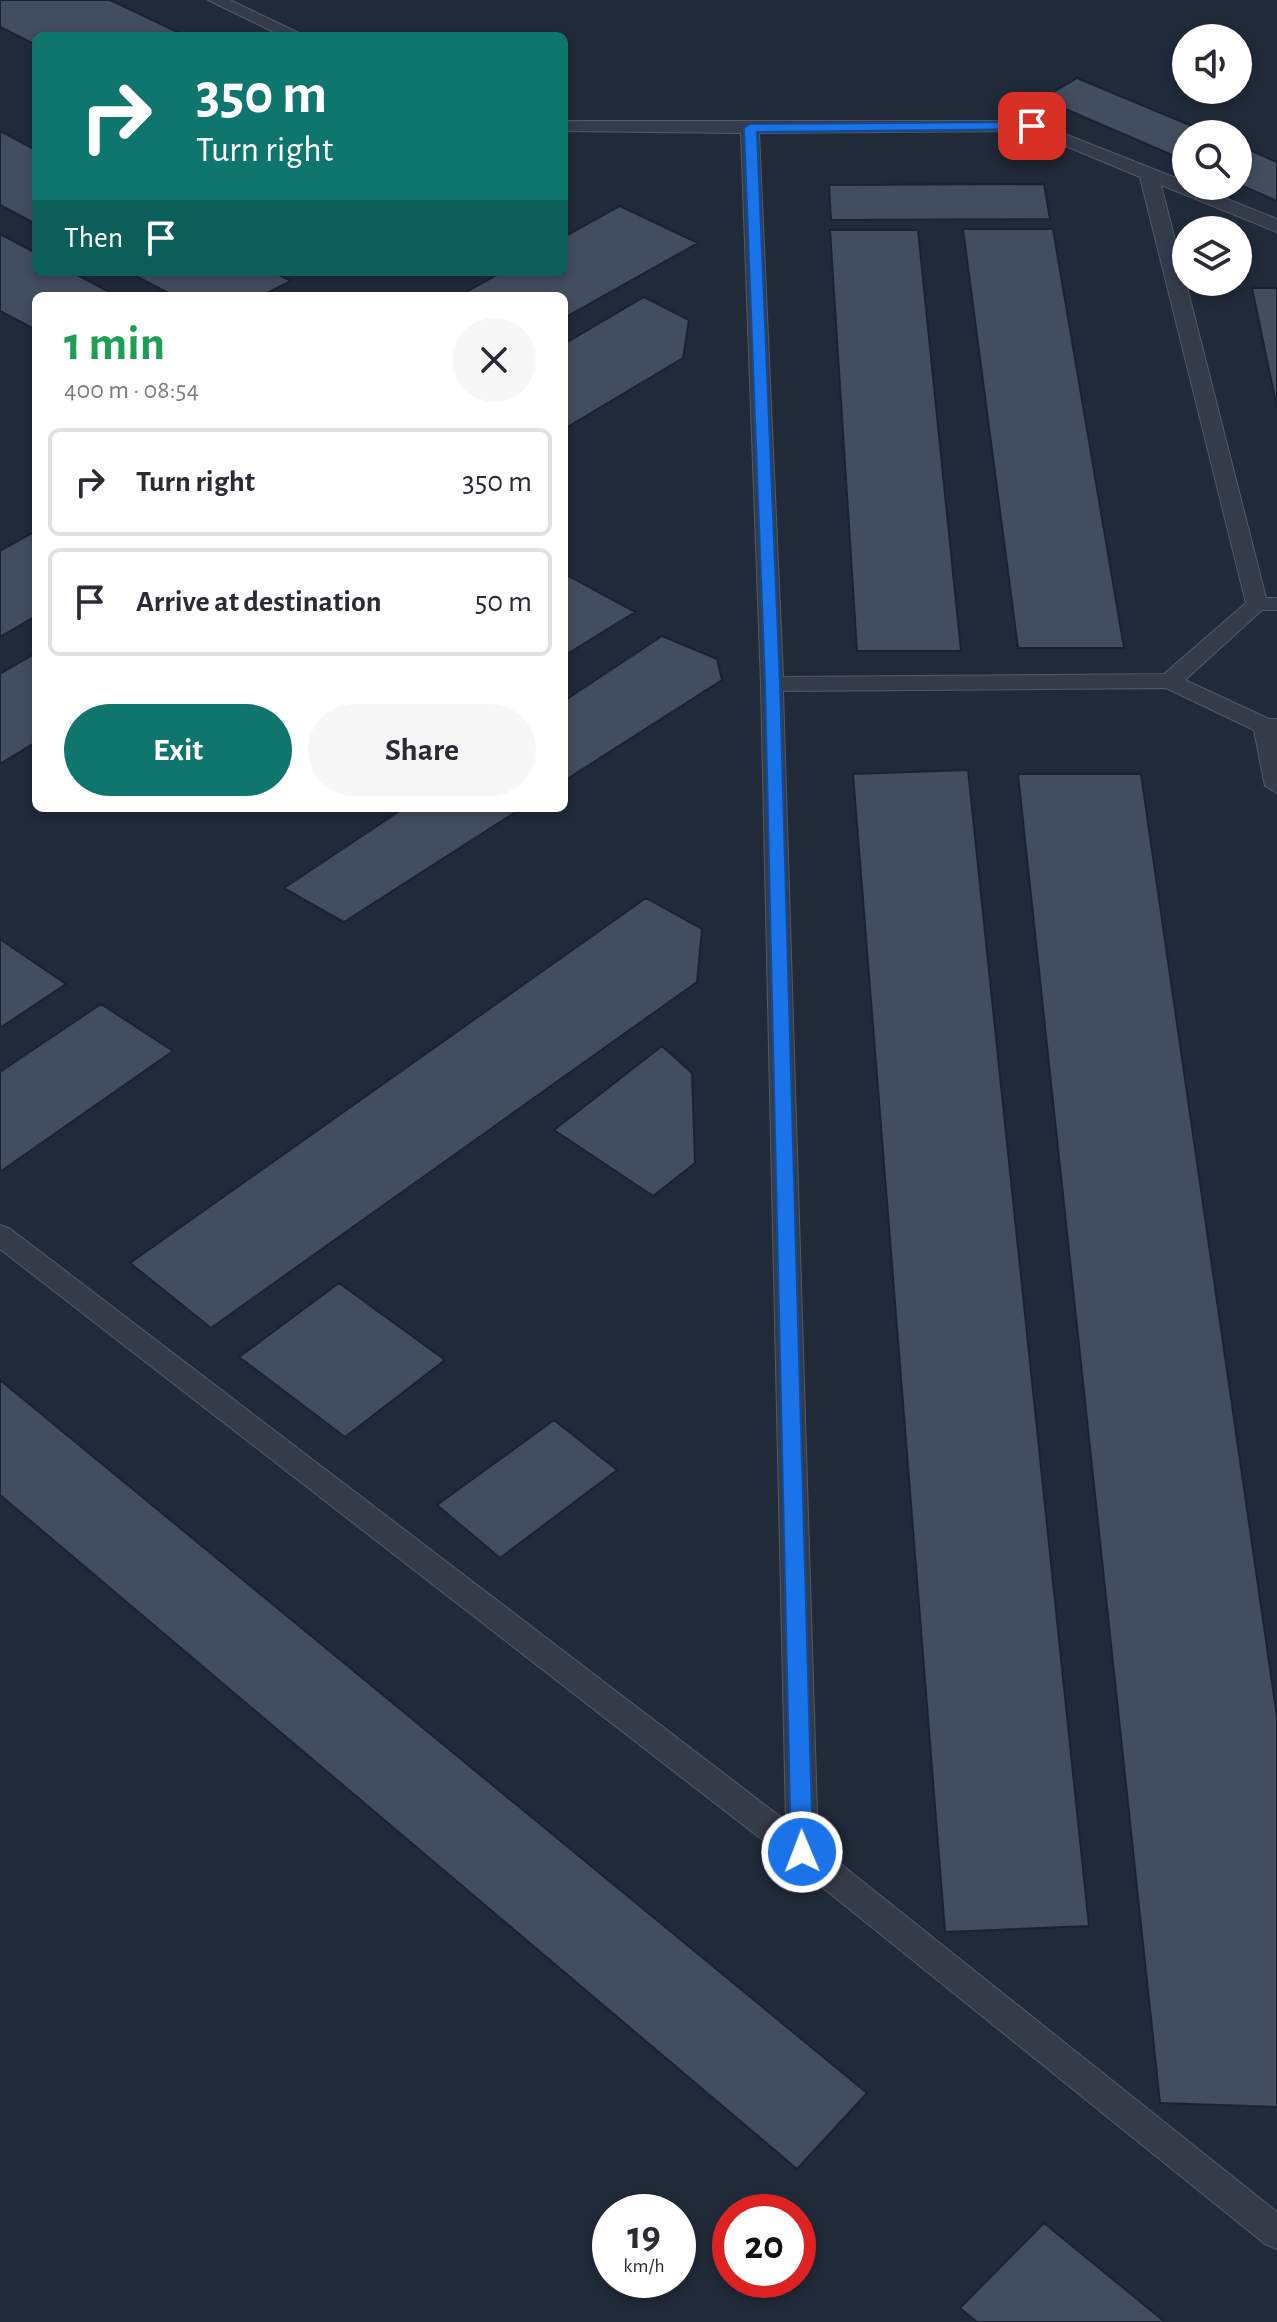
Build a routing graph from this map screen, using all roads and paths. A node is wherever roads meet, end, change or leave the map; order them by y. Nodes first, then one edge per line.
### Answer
1 (216, 0) edge
2 (287, 32) edge
3 (568, 126) edge
4 (750, 128) junction
5 (1148, 171) junction
6 (1277, 226) edge
7 (1267, 604) edge
8 (1170, 681) junction
9 (772, 684) junction
10 (1271, 726) edge
11 (1277, 786) edge
12 (0, 1235) edge
13 (802, 1852) junction
14 (1277, 2233) edge

1 - 2 lane
3 - 4 lane
4 - 5 lane
4 - 9 lane
5 - 6 lane
5 - 7 lane
7 - 8 lane
8 - 9 lane
8 - 10 lane
9 - 13 lane
10 - 11 lane
12 - 13 lane
13 - 14 lane

